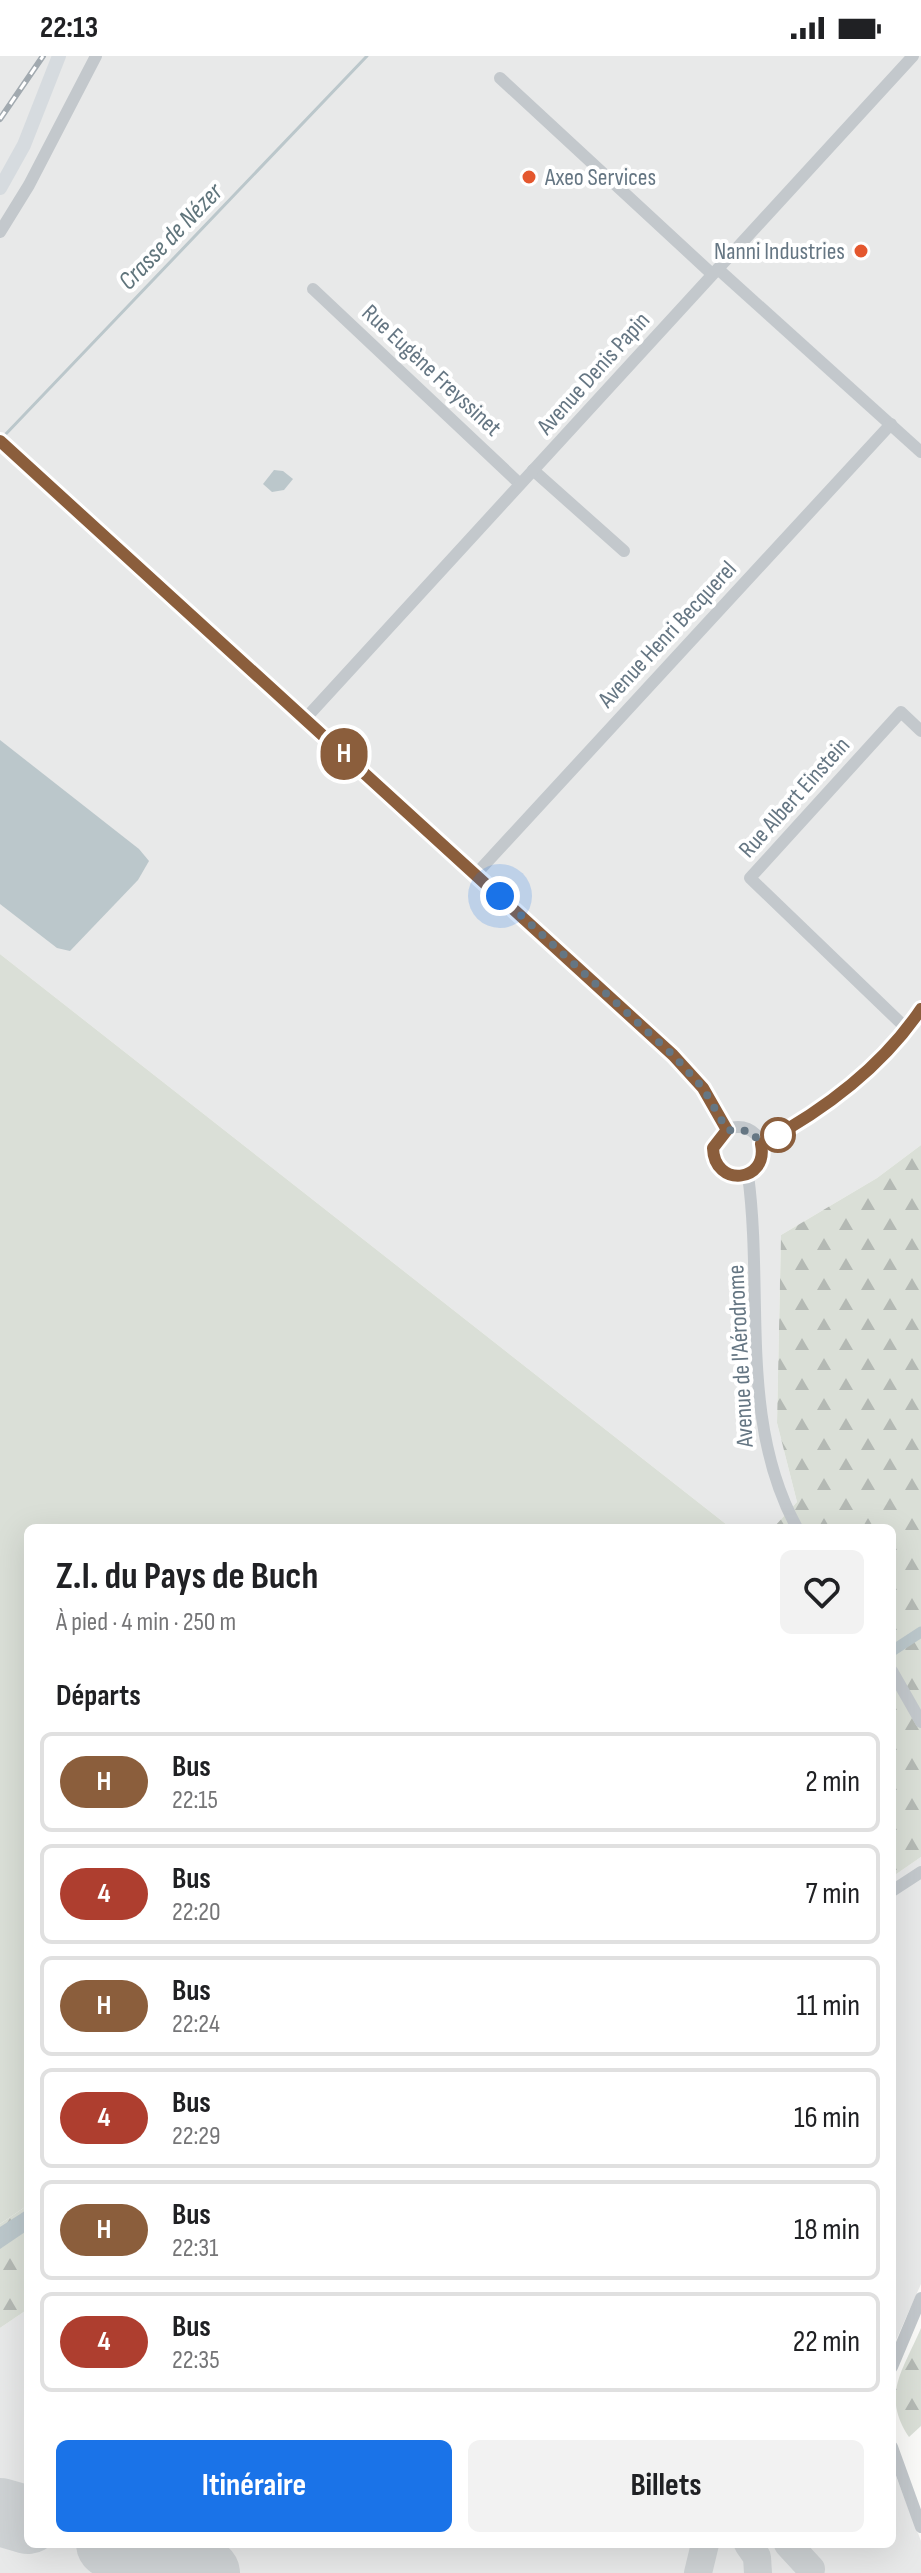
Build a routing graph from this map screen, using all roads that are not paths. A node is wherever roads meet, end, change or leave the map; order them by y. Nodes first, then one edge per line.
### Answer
1 (59, 56) edge
2 (96, 56) edge
3 (913, 56) edge
4 (500, 78) dead end
5 (0, 188) edge
6 (0, 232) edge
7 (715, 272) junction
8 (313, 289) dead end
9 (891, 424) junction
10 (2, 443) edge
11 (921, 452) edge
12 (533, 470) junction
13 (520, 484) junction
14 (624, 551) dead end
15 (305, 719) junction
16 (921, 731) edge
17 (476, 874) junction
18 (921, 1008) edge
19 (907, 1029) junction
20 (727, 1130) junction
21 (761, 1144) junction
22 (748, 1175) junction
23 (795, 1524) edge
24 (896, 1678) edge
25 (921, 1722) edge
26 (921, 1872) edge
27 (896, 1888) edge
28 (921, 2298) edge
29 (896, 2357) edge
30 (896, 2458) edge
31 (921, 2527) edge

1 - 5 main road
2 - 6 street
3 - 7 street, Avenue Denis Papin
4 - 7 street
7 - 9 street
7 - 12 street, Avenue Denis Papin
8 - 13 street, Rue Eugène Freyssinet
9 - 11 street
9 - 17 street, Avenue Henri Becquerel
10 - 15 street
12 - 13 street, Avenue Denis Papin
12 - 14 street
13 - 15 street, Avenue Denis Papin
15 - 17 street
16 - 19 street, Rue Albert Einstein
17 - 20 street
18 - 19 street
19 - 21 street
20 - 21 street
20 - 22 street
21 - 22 street
22 - 23 street, Avenue de l'Aérodrome
24 - 25 street
26 - 27 street
28 - 29 street
30 - 31 street

